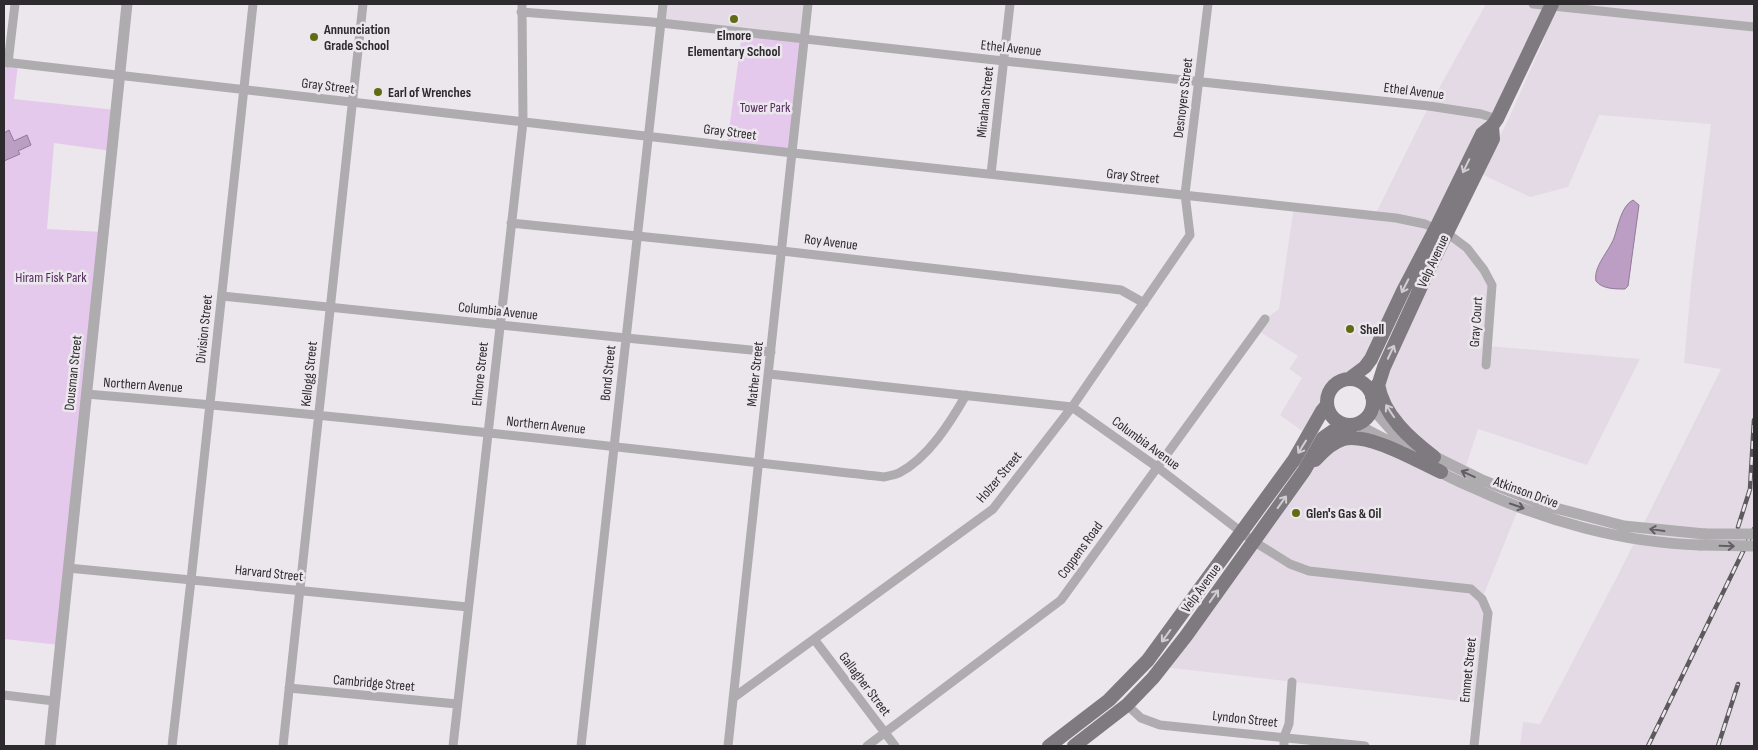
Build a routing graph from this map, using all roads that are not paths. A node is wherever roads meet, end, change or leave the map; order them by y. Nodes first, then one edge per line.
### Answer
1 (15, 4) edge
2 (127, 4) edge
3 (253, 4) edge
4 (363, 4) edge
5 (663, 4) edge
6 (808, 4) edge
7 (1010, 4) edge
8 (1208, 4) edge
9 (1533, 4) edge
10 (1552, 5) edge
11 (521, 8) edge
12 (661, 24) junction
13 (1754, 27) edge
14 (804, 40) junction
15 (1004, 61) junction
16 (6, 62) edge
17 (120, 75) junction
18 (1199, 82) junction
19 (244, 90) junction
20 (352, 102) junction
21 (523, 122) junction
22 (1495, 122) junction
23 (648, 136) junction
24 (793, 153) junction
25 (991, 174) junction
26 (1186, 196) junction
27 (511, 223) junction
28 (1445, 232) junction
29 (637, 236) junction
30 (782, 251) junction
31 (222, 296) junction
32 (1144, 303) junction
33 (330, 308) junction
34 (1265, 319) dead end
35 (500, 325) junction
36 (626, 338) junction
37 (771, 352) junction
38 (1486, 365) dead end
39 (769, 374) junction
40 (1349, 379) junction
41 (86, 394) junction
42 (966, 395) junction
43 (1374, 397) junction
44 (210, 404) junction
45 (1327, 406) junction
46 (1072, 407) junction
47 (319, 416) junction
48 (1353, 425) junction
49 (488, 433) junction
50 (614, 446) junction
51 (1434, 457) junction
52 (759, 463) junction
53 (1157, 468) junction
54 (1304, 471) junction
55 (1441, 472) junction
56 (1241, 532) junction
57 (1754, 534) edge
58 (1253, 541) junction
59 (1754, 546) edge
60 (68, 568) junction
61 (191, 580) junction
62 (300, 590) junction
63 (1482, 599) joint
64 (468, 607) junction
65 (814, 640) junction
66 (1292, 682) dead end
67 (289, 688) junction
68 (4, 695) edge
69 (733, 698) junction
70 (54, 701) junction
71 (458, 704) junction
72 (1127, 705) junction
73 (885, 733) junction
74 (1284, 742) edge
75 (50, 746) edge
76 (172, 746) edge
77 (283, 746) edge
78 (453, 746) edge
79 (581, 746) edge
80 (728, 746) edge
81 (867, 746) edge
82 (895, 746) edge
83 (1049, 746) edge
84 (1074, 746) edge
85 (1365, 746) edge
86 (1474, 746) edge

1 - 16 street
2 - 17 street, Dousman Street
3 - 19 street, Division Street
4 - 20 street, Kellogg Street
5 - 12 street, Bond Street
6 - 14 street, Mather Street
7 - 15 street, Minahan Street
8 - 18 street, Desnoyers Street
9 - 10 street
10 - 13 street
10 - 22 main road, Velp Avenue
11 - 12 street, Ethel Avenue
11 - 21 street, Elmore Street
12 - 14 street, Ethel Avenue
12 - 23 street, Bond Street
14 - 15 street, Ethel Avenue
14 - 24 street, Mather Street
15 - 18 street, Ethel Avenue
15 - 25 street, Minahan Street
16 - 17 street, Gray Street
17 - 19 street, Gray Street
17 - 41 street, Dousman Street
18 - 22 street, Ethel Avenue
18 - 26 street, Desnoyers Street
19 - 20 street, Gray Street
19 - 31 street, Division Street
20 - 21 street, Gray Street
20 - 33 street, Kellogg Street
21 - 23 street, Gray Street
21 - 27 street, Elmore Street
22 - 28 main road, Velp Avenue
23 - 24 street, Gray Street
23 - 29 street, Bond Street
24 - 25 street, Gray Street
24 - 30 street, Mather Street
25 - 26 street, Gray Street
26 - 28 street, Gray Street
26 - 32 street, Holzer Street
27 - 29 street, Roy Avenue
27 - 35 street, Elmore Street
28 - 38 street, Gray Court
28 -> 40 main road, Velp Avenue
43 -> 28 main road, Velp Avenue
29 - 30 street, Roy Avenue
29 - 36 street, Bond Street
30 - 32 street, Roy Avenue
30 - 37 street, Mather Street
31 - 33 street, Columbia Avenue
31 - 44 street, Division Street
32 - 46 street, Holzer Street
33 - 35 street, Columbia Avenue
33 - 47 street, Kellogg Street
34 - 53 street, Coppens Road
35 - 36 street, Columbia Avenue
35 - 49 street, Elmore Street
36 - 37 street, Columbia Avenue
36 - 50 street, Bond Street
37 - 39 street, Mather Street
39 - 42 street, Columbia Avenue
39 - 52 street, Mather Street
40 - 43 main road
40 - 45 main road
41 - 44 street, Northern Avenue
41 - 60 street, Dousman Street
42 - 46 street, Columbia Avenue
42 - 52 street, Northern Avenue
43 - 48 main road
51 -> 43 main road
43 - 51 street, Atkinson Drive
44 - 47 street, Northern Avenue
44 - 61 street, Division Street
45 - 48 main road
45 -> 56 main road, Velp Avenue
46 - 53 street, Columbia Avenue
46 - 65 street, Holzer Street
47 - 49 street, Northern Avenue
47 - 62 street, Kellogg Street
48 - 54 main road, Velp Avenue
48 - 55 street, Atkinson Drive
49 - 50 street, Northern Avenue
49 - 64 street, Elmore Street
50 - 52 street, Northern Avenue
50 - 79 street, Bond Street
57 -> 51 street, Atkinson Drive, bridge
52 - 69 street, Mather Street
53 - 56 street, Columbia Avenue
53 - 73 street, Coppens Road
54 - 55 main road
58 -> 54 main road, Velp Avenue
55 -> 59 street, Atkinson Drive, bridge
56 - 58 street, Columbia Avenue
56 -> 83 main road, Velp Avenue
58 - 63 street, Columbia Avenue
72 -> 58 main road, Velp Avenue
60 - 61 street, Harvard Street
60 - 70 street, Dousman Street
61 - 62 street, Harvard Street
61 - 76 street, Division Street
62 - 64 street, Harvard Street
62 - 67 street, Kellogg Street
63 - 86 street, Emmet Street
64 - 71 street, Elmore Street
65 - 69 street, Holzer Street
65 - 73 street, Gallagher Street
66 - 74 street
67 - 71 street, Cambridge Street
67 - 77 street, Kellogg Street
68 - 70 street
69 - 80 street, Mather Street
70 - 75 street, Dousman Street
71 - 78 street, Elmore Street
72 - 74 street, Lyndon Street
72 - 84 main road, Velp Avenue
73 - 81 street, Coppens Road
73 - 82 street, Gallagher Street
74 - 85 street, Lyndon Street

